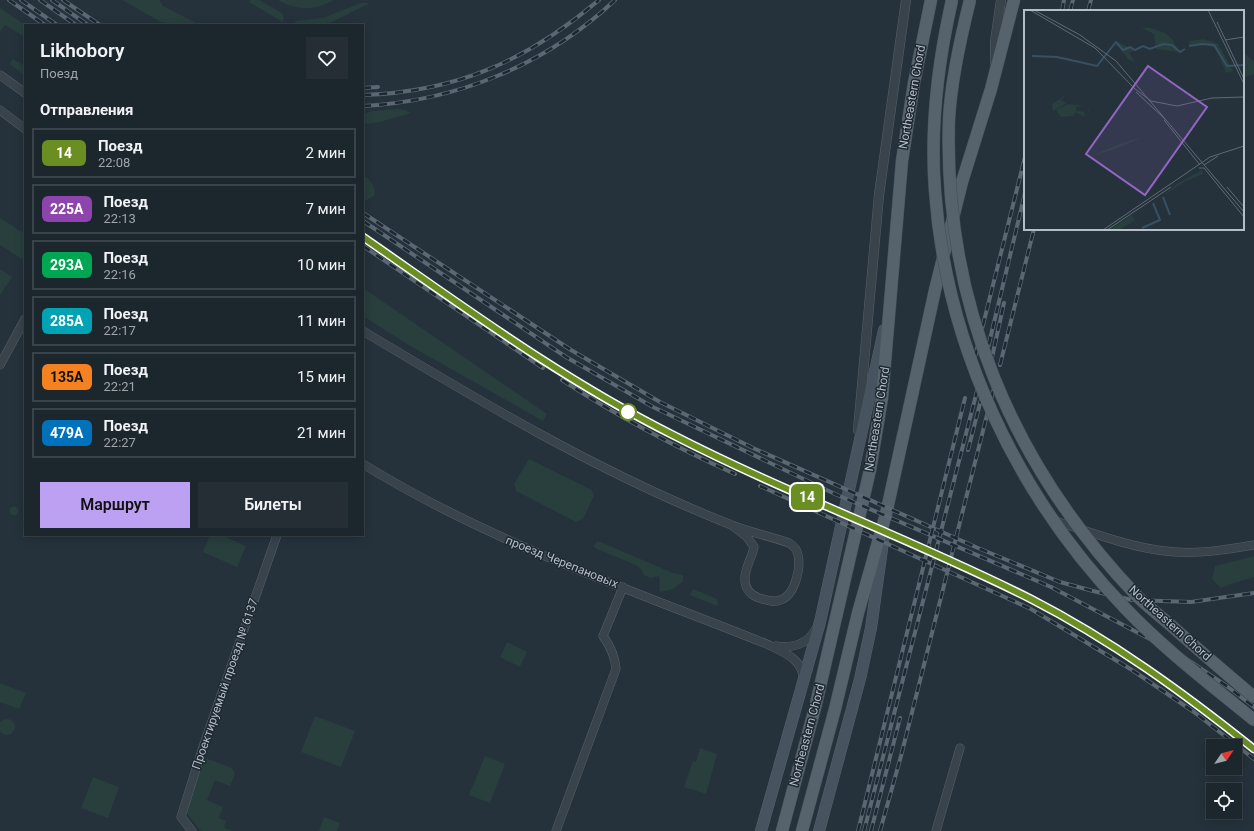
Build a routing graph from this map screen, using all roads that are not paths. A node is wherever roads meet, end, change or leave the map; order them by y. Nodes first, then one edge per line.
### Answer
1 (906, 0) edge
2 (930, 0) edge
3 (952, 0) edge
4 (970, 0) edge
5 (1001, 0) edge
6 (1014, 0) edge
7 (995, 72) junction
8 (0, 75) edge
9 (24, 92) edge
10 (0, 110) edge
11 (24, 128) edge
12 (892, 297) junction
13 (24, 321) edge
14 (364, 332) edge
15 (0, 365) edge
16 (364, 465) edge
17 (853, 470) junction
18 (886, 514) junction
19 (1055, 521) dead end
20 (730, 524) junction
21 (277, 536) edge
22 (1254, 545) edge
23 (623, 587) junction
24 (820, 622) junction
25 (769, 645) junction
26 (803, 682) junction
27 (1254, 697) edge
28 (1254, 720) edge
29 (960, 748) dead end
30 (192, 831) edge
31 (556, 831) edge
32 (761, 831) edge
33 (782, 831) edge
34 (802, 831) edge
35 (819, 831) edge
36 (936, 831) edge

1 - 17 street
2 - 12 main road, Northeastern Chord
3 - 28 main road, Northeastern Chord, bridge
4 - 27 main road, Northeastern Chord, bridge
5 - 7 street
6 - 7 main road, Northeastern Chord
7 - 18 main road, Northeastern Chord
8 - 9 street
10 - 11 street
12 - 17 main road
12 - 33 main road, Northeastern Chord
13 - 15 street
14 - 20 street
16 - 23 street, проезд Черепановых
17 - 24 main road
18 - 34 main road, Northeastern Chord
18 - 35 main road
19 - 22 street
20 - 20 street
21 - 30 street, Проектируемый проезд № 6137
23 - 25 street, проезд Черепановых
23 - 31 street
24 - 25 street, проезд Черепановых
24 - 26 main road
25 - 26 street, проезд Черепановых
26 - 32 main road
29 - 36 street

